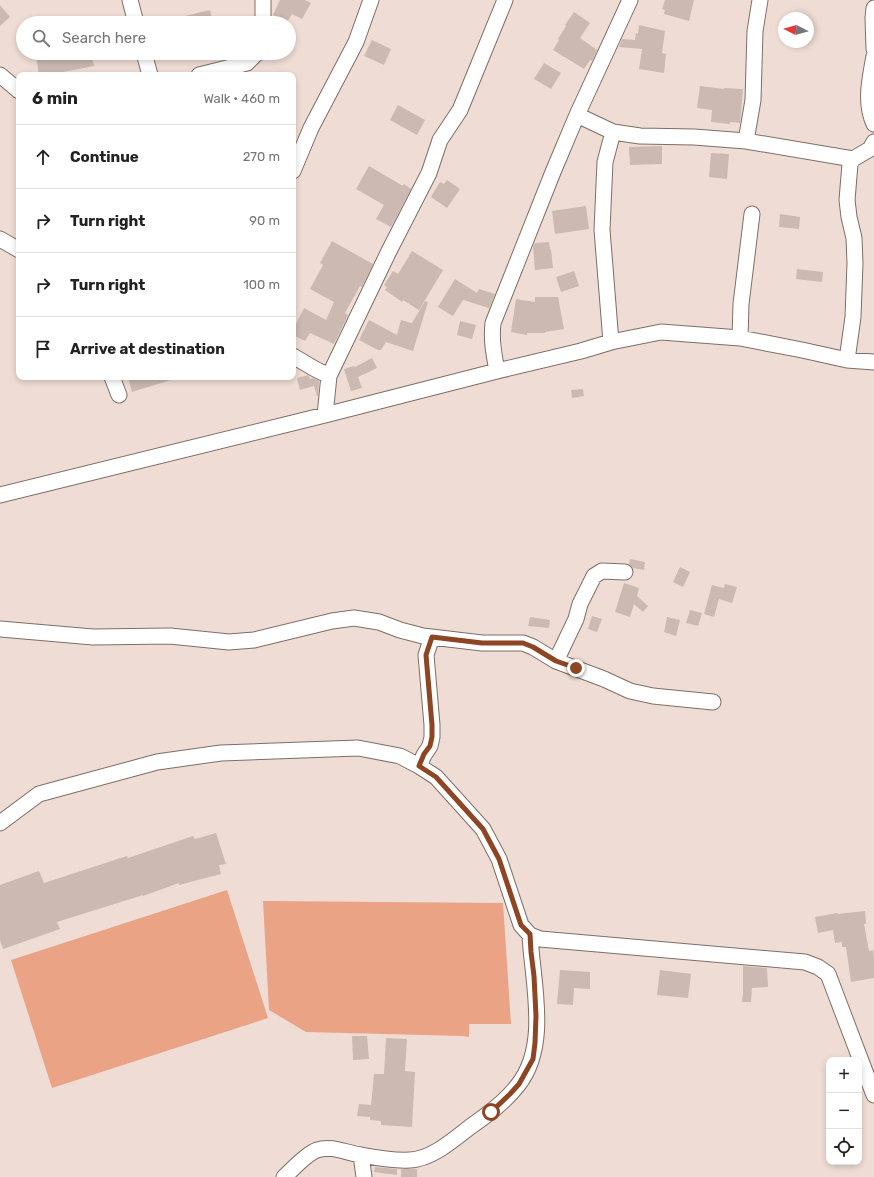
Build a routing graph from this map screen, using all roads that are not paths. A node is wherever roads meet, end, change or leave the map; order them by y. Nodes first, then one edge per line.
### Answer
1 (130, 0) edge
2 (263, 0) edge
3 (371, 0) edge
4 (505, 0) edge
5 (630, 0) edge
6 (760, 0) edge
7 (874, 8) edge
8 (134, 16) edge
9 (263, 16) edge
10 (874, 49) edge
11 (874, 56) edge
12 (146, 60) edge
13 (250, 60) edge
14 (149, 72) edge
15 (211, 72) edge
16 (0, 75) edge
17 (16, 88) edge
18 (577, 116) junction
19 (874, 124) edge
20 (613, 132) junction
21 (746, 141) junction
22 (874, 142) edge
23 (853, 159) junction
24 (296, 164) edge
25 (752, 214) dead end
26 (0, 239) edge
27 (16, 248) edge
28 (740, 338) junction
29 (611, 342) junction
30 (296, 358) edge
31 (847, 360) junction
32 (874, 362) edge
33 (497, 371) junction
34 (329, 376) junction
35 (113, 380) edge
36 (119, 395) dead end
37 (325, 415) junction
38 (0, 495) edge
39 (625, 572) dead end
40 (0, 629) edge
41 (432, 637) junction
42 (556, 661) junction
43 (713, 702) dead end
44 (419, 766) junction
45 (0, 823) edge
46 (530, 934) junction
47 (874, 1095) edge
48 (361, 1155) junction
49 (284, 1177) edge
50 (364, 1177) edge

1 - 8 street
2 - 9 street
3 - 24 street
4 - 34 street
5 - 18 street
6 - 21 street
7 - 10 street
11 - 19 street
12 - 14 street
13 - 15 street
16 - 17 street
18 - 20 street
18 - 33 street
20 - 21 street
20 - 29 street
21 - 23 street
22 - 23 street
23 - 31 street
25 - 28 street
26 - 27 street
28 - 29 street
28 - 31 street
29 - 33 street
30 - 34 street
31 - 32 street
33 - 37 street
34 - 37 street
35 - 36 street
37 - 38 street
39 - 42 street
40 - 41 street
41 - 42 street
41 - 44 street
42 - 43 street
44 - 45 street
44 - 46 street
46 - 47 street
46 - 48 street
48 - 49 street
48 - 50 street

